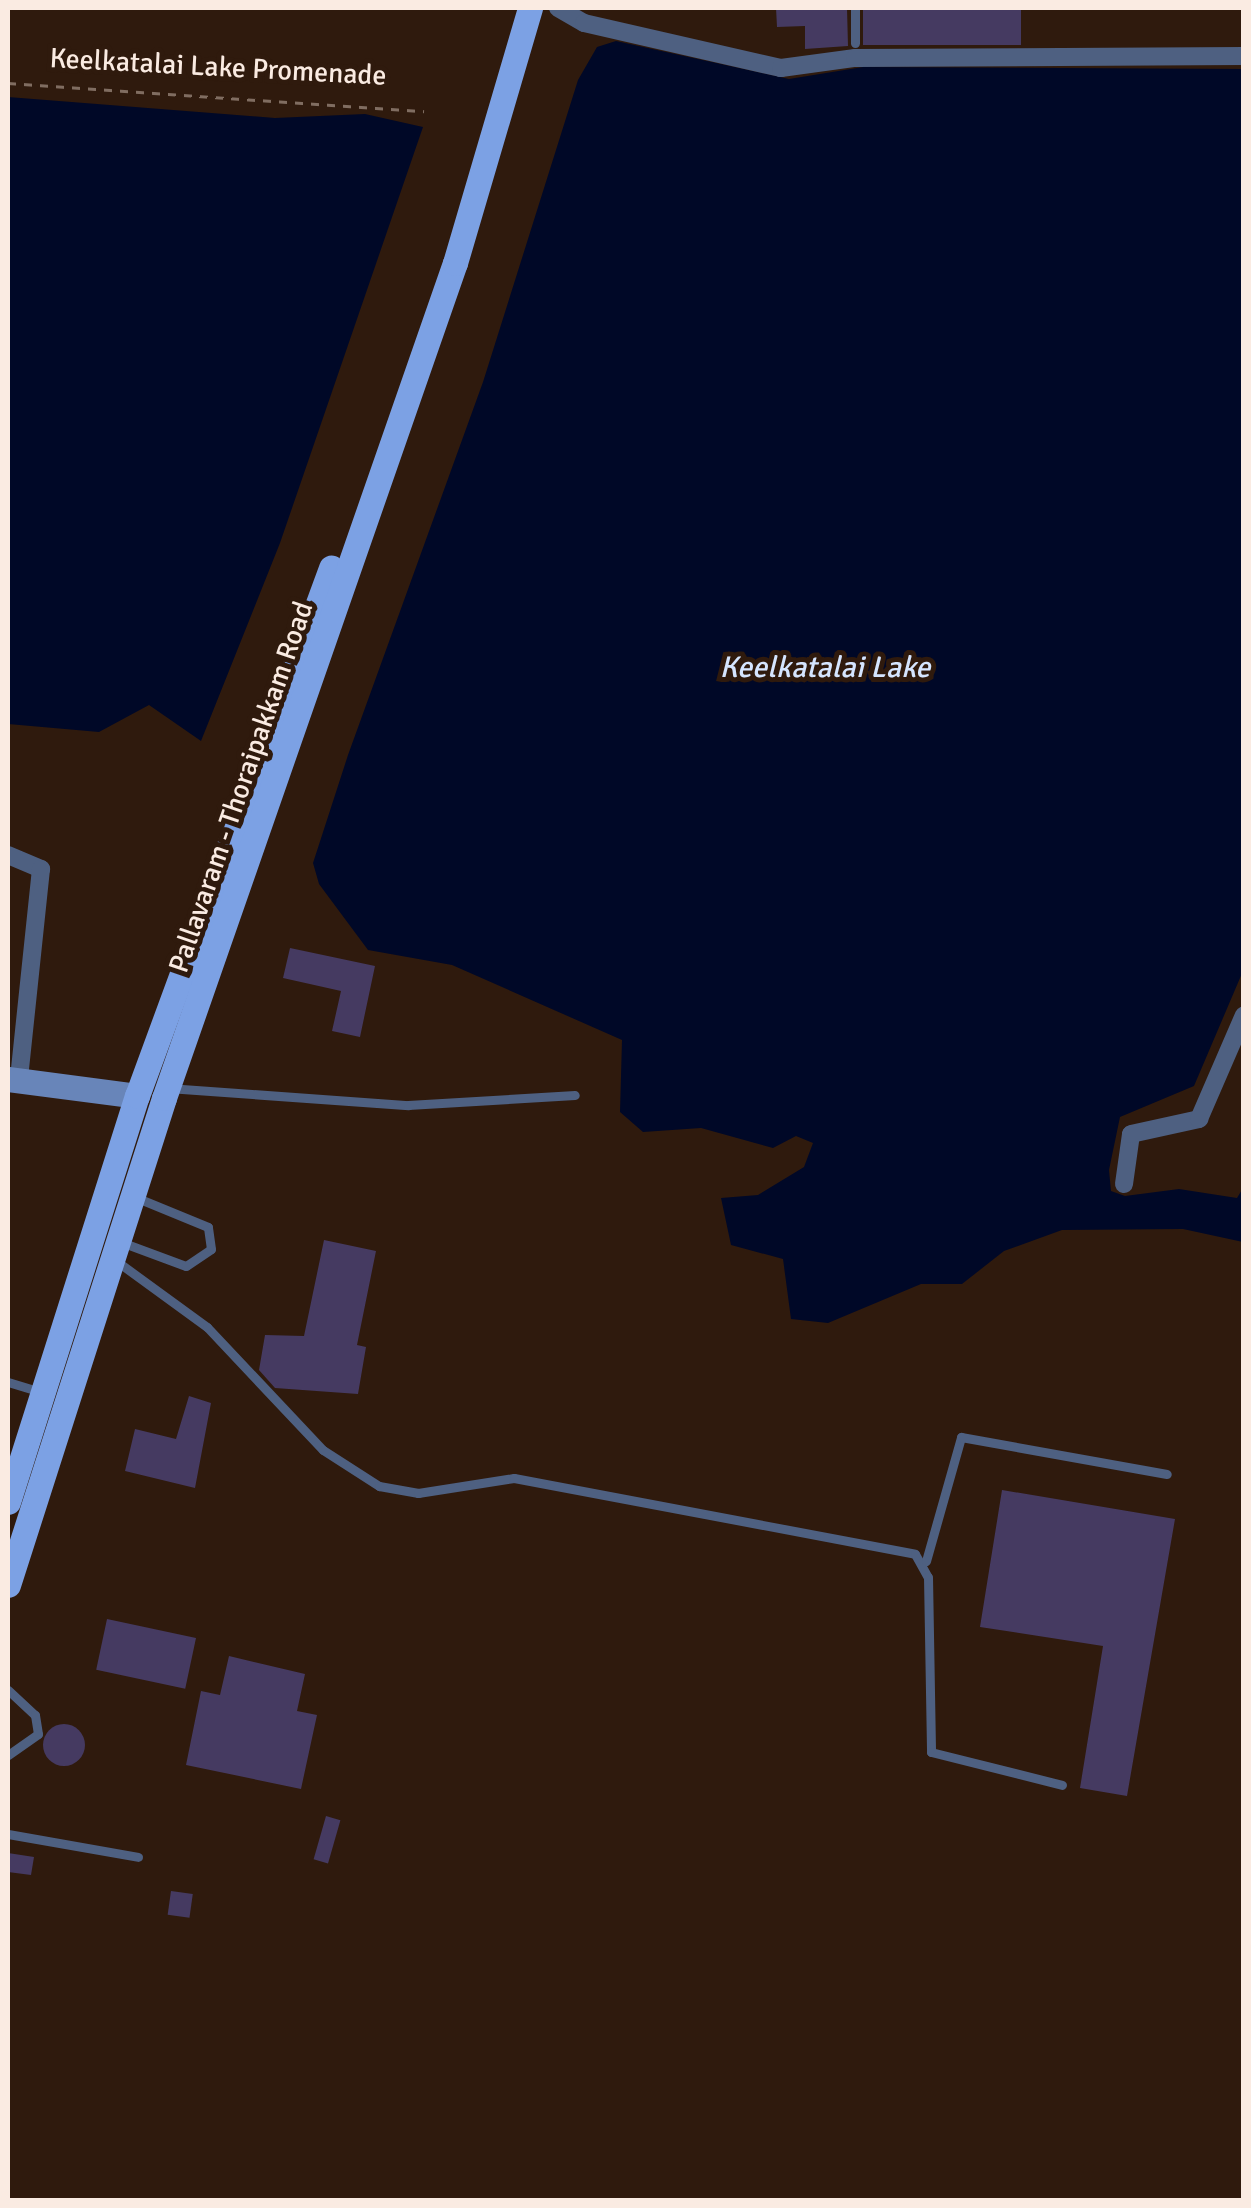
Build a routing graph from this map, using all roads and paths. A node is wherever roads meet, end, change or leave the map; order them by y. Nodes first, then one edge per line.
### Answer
1 (513, 8) edge
2 (530, 8) edge
3 (558, 8) edge
4 (855, 8) edge
5 (855, 43) dead end
6 (1244, 56) edge
7 (8, 82) edge
8 (496, 101) junction
9 (424, 111) dead end
10 (482, 149) junction
11 (8, 854) edge
12 (1244, 1016) edge
13 (13, 1080) edge
14 (168, 1088) junction
15 (575, 1095) dead end
16 (138, 1096) junction
17 (1124, 1184) dead end
18 (133, 1196) junction
19 (116, 1250) junction
20 (8, 1382) edge
21 (42, 1392) junction
22 (1167, 1474) dead end
23 (10, 1488) edge
24 (926, 1561) junction
25 (8, 1585) edge
26 (8, 1690) edge
27 (8, 1755) edge
28 (1062, 1785) dead end
29 (8, 1834) edge
30 (138, 1857) dead end

1 - 8 main road, Pallavaram - Thoraipakkam Road
2 - 8 main road, Pallavaram - Thoraipakkam Road
3 - 6 street
4 - 5 lane
7 - 9 path, Keelkatalai Lake Promenade
8 - 10 main road, Pallavaram - Thoraipakkam Road
10 - 14 main road, Pallavaram - Thoraipakkam Road
10 - 16 main road, Pallavaram - Thoraipakkam Road
11 - 13 street
12 - 17 street
13 - 16 street
14 - 15 lane
14 - 18 main road, Pallavaram - Thoraipakkam Road
16 - 21 main road, Pallavaram - Thoraipakkam Road
18 - 19 main road, Pallavaram - Thoraipakkam Road
18 - 19 lane
19 - 24 lane
19 - 25 main road, Pallavaram - Thoraipakkam Road
20 - 21 lane
21 - 23 main road, Pallavaram - Thoraipakkam Road
22 - 24 lane
24 - 28 lane
26 - 27 lane
29 - 30 lane

